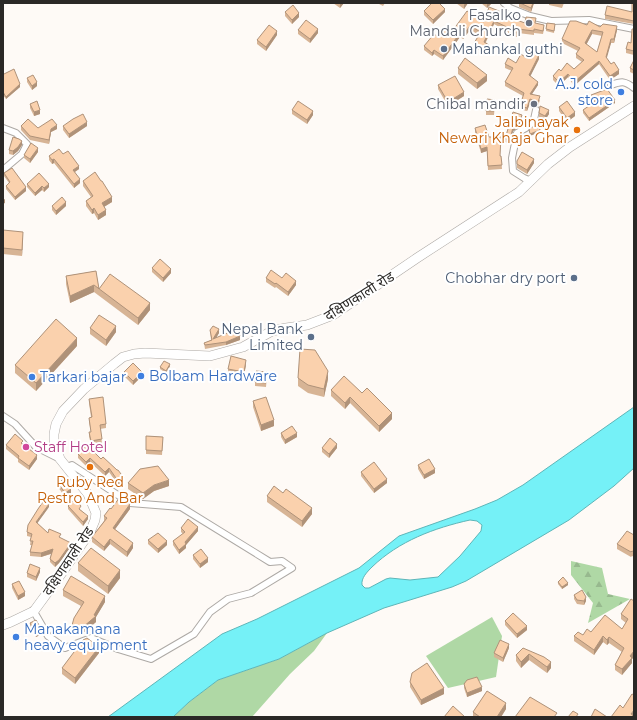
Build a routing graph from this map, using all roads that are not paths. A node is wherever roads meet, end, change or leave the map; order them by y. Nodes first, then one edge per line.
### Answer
1 (504, 3) edge
2 (634, 29) edge
3 (612, 85) dead end
4 (634, 88) edge
5 (634, 106) edge
6 (536, 110) dead end
7 (3, 128) edge
8 (3, 170) edge
9 (531, 181) junction
10 (3, 416) edge
11 (60, 459) junction
12 (66, 467) junction
13 (33, 610) junction
14 (3, 625) edge

1 - 2 street
3 - 4 street
5 - 9 main road, दक्षिणकाली रोड
6 - 9 street
7 - 8 street
9 - 11 main road, दक्षिणकाली रोड
10 - 11 street
11 - 12 main road, दक्षिणकाली रोड
12 - 13 main road, दक्षिणकाली रोड
12 - 13 street
13 - 14 main road, दक्षिणकाली रोड

